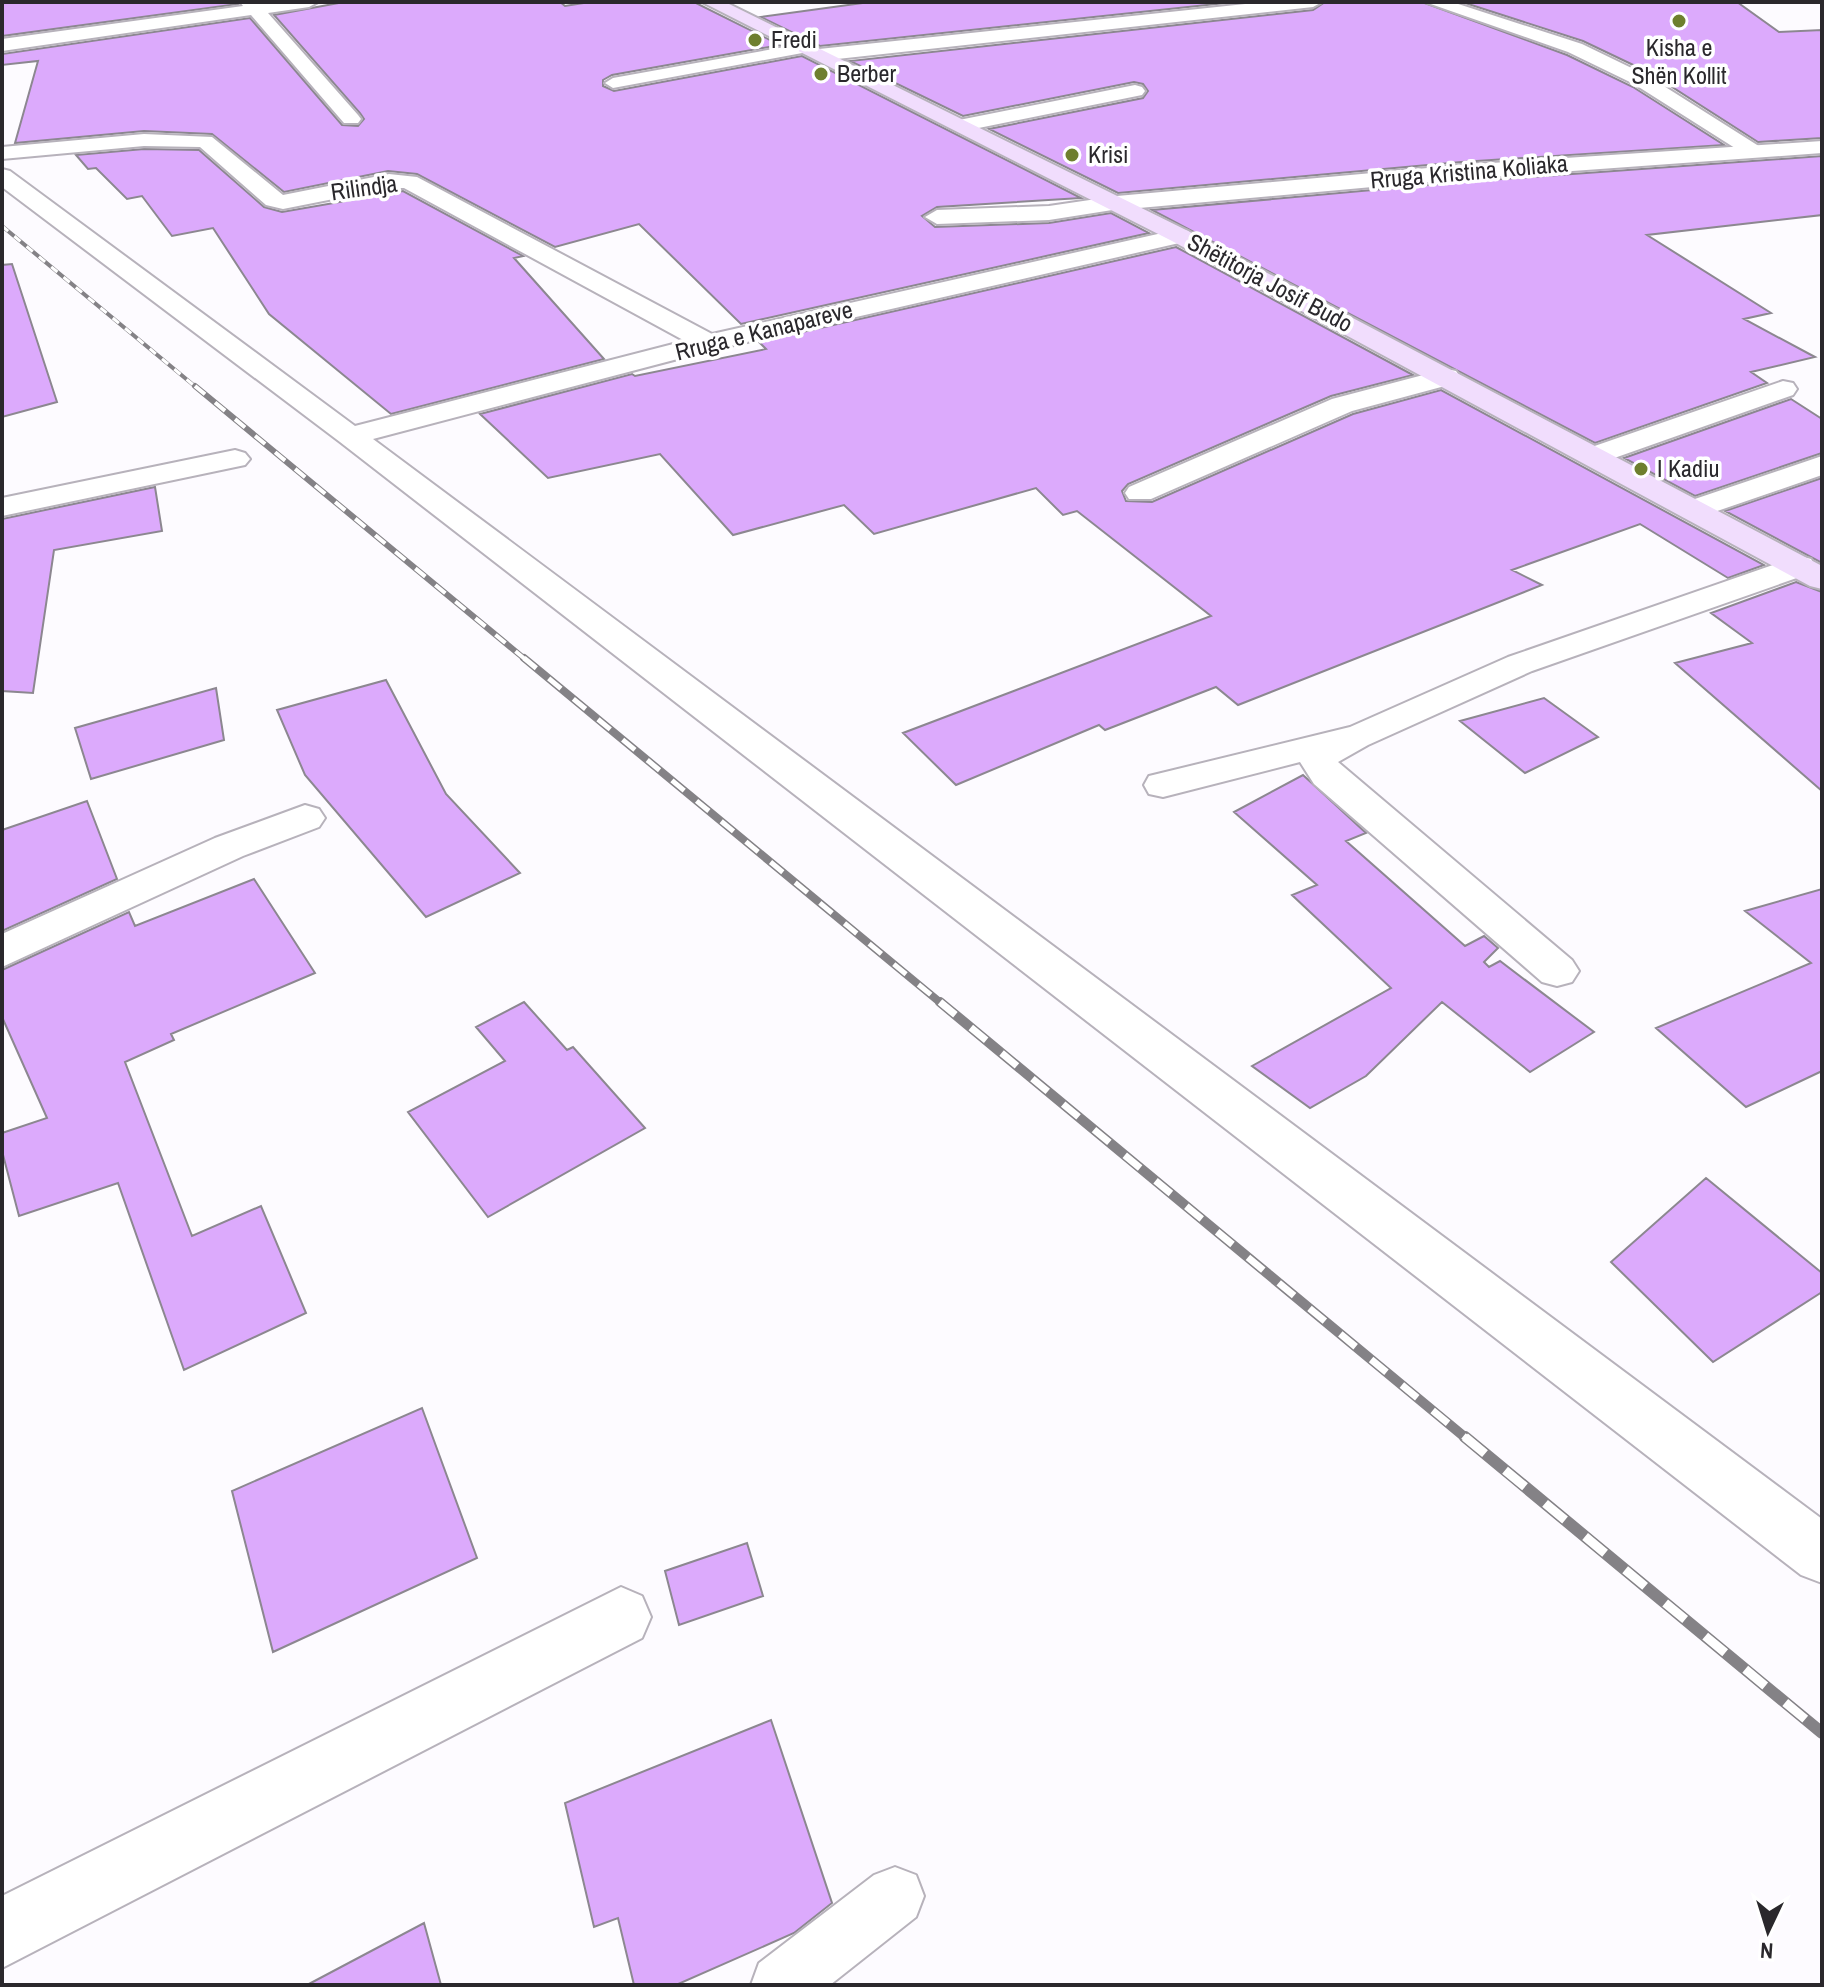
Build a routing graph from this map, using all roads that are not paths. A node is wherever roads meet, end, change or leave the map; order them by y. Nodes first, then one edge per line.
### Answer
1 (309, 2) edge
2 (711, 2) edge
3 (1313, 2) edge
4 (1434, 2) edge
5 (254, 7) edge
6 (77, 35) junction
7 (2, 45) edge
8 (88, 51) dead end
9 (813, 51) junction
10 (613, 83) dead end
11 (1135, 91) dead end
12 (351, 119) dead end
13 (959, 126) junction
14 (1822, 147) edge
15 (1754, 150) junction
16 (2, 153) edge
17 (2, 176) edge
18 (1117, 203) junction
19 (937, 217) dead end
20 (1180, 236) junction
21 (708, 343) junction
22 (1446, 377) junction
23 (1783, 389) dead end
24 (350, 436) junction
25 (1593, 456) junction
26 (235, 459) dead end
27 (1822, 465) edge
28 (1140, 493) dead end
29 (2, 507) edge
30 (1694, 510) junction
31 (1810, 572) edge
32 (1363, 735) junction
33 (1163, 785) dead end
34 (305, 818) dead end
35 (2, 952) edge
36 (1557, 971) dead end
37 (1822, 1555) edge
38 (621, 1617) dead end
39 (895, 1896) dead end
40 (2, 1933) edge
41 (781, 1985) edge

1 - 5 street
2 - 9 main road, Shëtitorja Josif Budo
3 - 9 street
4 - 15 street
5 - 6 street
5 - 12 street
6 - 7 street
6 - 8 street
9 - 10 lane
9 - 13 main road, Shëtitorja Josif Budo
11 - 13 street
13 - 18 main road, Shëtitorja Josif Budo
14 - 15 street, Rruga Kristina Koliaka
15 - 18 street, Rruga Kristina Koliaka
16 - 21 street, Rilindja
17 - 24 street
18 - 19 street, Rruga Kristina Koliaka
18 - 20 main road, Shëtitorja Josif Budo
20 - 21 street, Rruga e Kanapareve
20 - 22 main road, Shëtitorja Josif Budo
21 - 24 street, Rruga e Kanapareve
22 - 25 main road, Shëtitorja Josif Budo
22 - 28 street
23 - 25 street
24 - 37 street
25 - 30 main road, Shëtitorja Josif Budo
26 - 29 street
27 - 30 street
30 - 31 main road, Shëtitorja Josif Budo
31 - 32 street
32 - 33 street
32 - 36 street
34 - 35 street
38 - 40 street
39 - 41 lane

